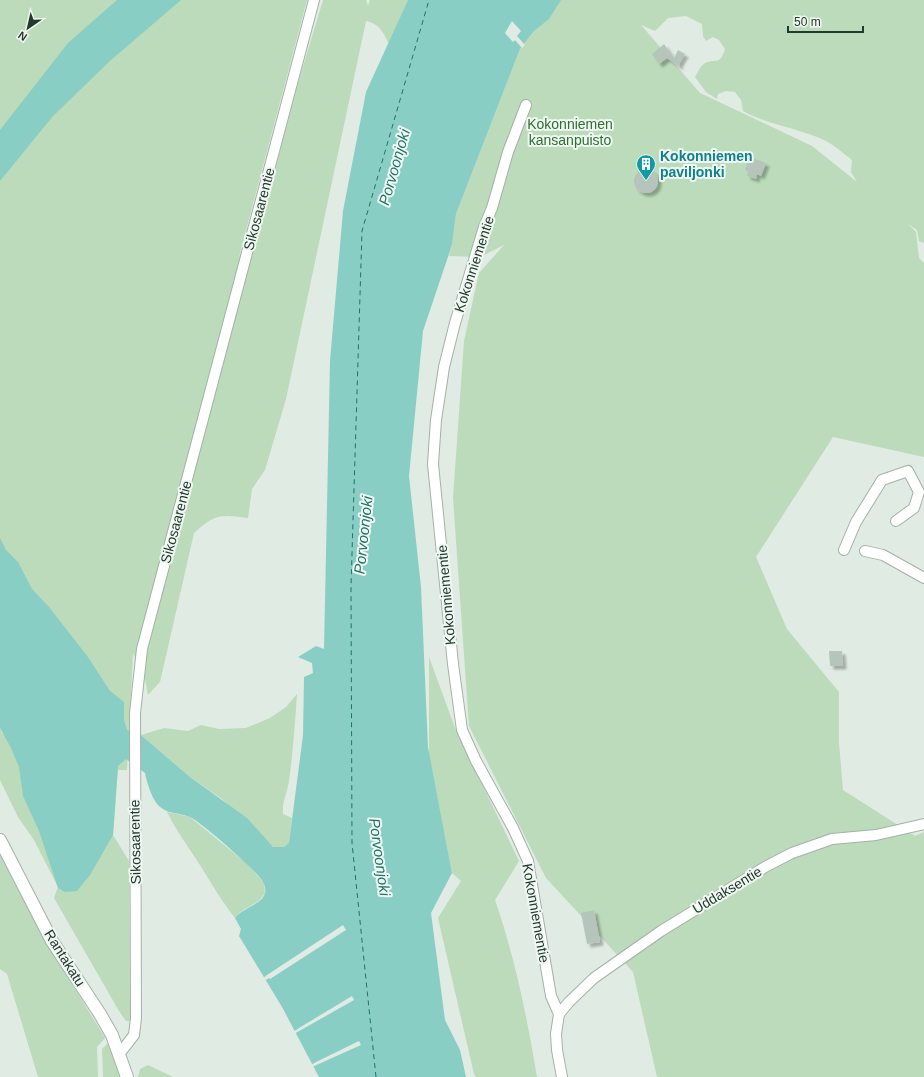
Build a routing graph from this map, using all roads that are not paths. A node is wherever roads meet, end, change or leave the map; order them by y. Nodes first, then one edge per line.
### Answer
1 (314, 0) edge
2 (526, 105) dead end
3 (919, 507) edge
4 (896, 521) dead end
5 (844, 550) dead end
6 (865, 551) dead end
7 (924, 578) edge
8 (924, 824) edge
9 (0, 840) edge
10 (559, 1014) junction
11 (120, 1053) junction
12 (127, 1077) edge
13 (562, 1077) edge

1 - 11 street, Sikosaarentie
2 - 10 street, Kokonniementie
3 - 4 street
3 - 5 street
6 - 7 street
8 - 10 street, Uddaksentie
9 - 11 street, Rantakatu
10 - 13 street
11 - 12 street, Rantakatu

